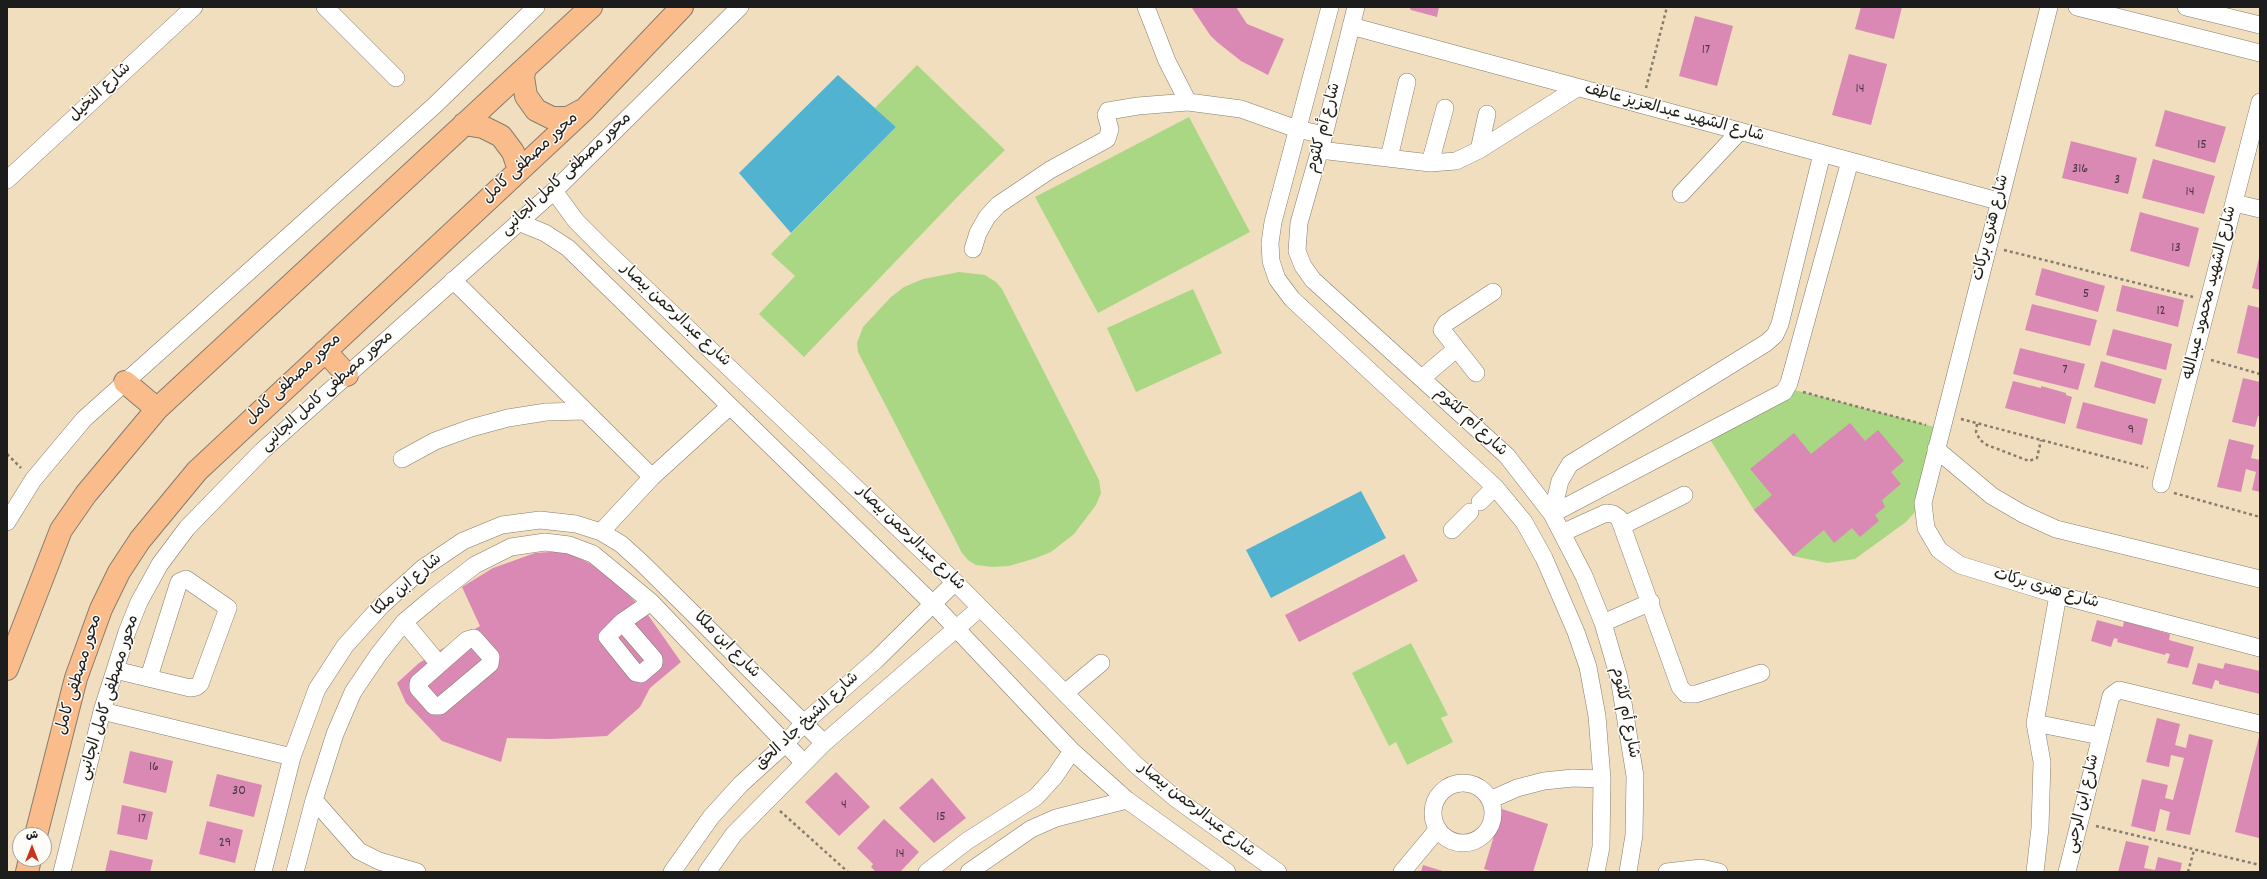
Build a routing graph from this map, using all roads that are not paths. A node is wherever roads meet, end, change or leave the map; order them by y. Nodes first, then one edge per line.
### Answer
1 (194, 7) edge
2 (325, 7) edge
3 (536, 7) edge
4 (591, 7) edge
5 (682, 7) edge
6 (740, 7) edge
7 (1146, 7) edge
8 (1330, 7) edge
9 (1356, 7) edge
10 (2049, 7) edge
11 (2077, 7) edge
12 (2186, 7) edge
13 (2260, 25) edge
14 (1350, 26) junction
15 (2260, 53) edge
16 (525, 68) junction
17 (396, 78) dead end
18 (1407, 82) dead end
19 (1577, 88) junction
20 (1188, 102) junction
21 (2260, 102) edge
22 (1444, 108) dead end
23 (584, 110) junction
24 (1487, 114) dead end
25 (464, 124) junction
26 (1297, 129) junction
27 (1739, 132) junction
28 (1322, 142) junction
29 (1479, 150) junction
30 (1822, 154) junction
31 (1389, 158) junction
32 (1850, 161) junction
33 (1430, 163) junction
34 (520, 170) junction
35 (7, 180) edge
36 (554, 191) junction
37 (1681, 194) dead end
38 (1998, 201) junction
39 (2234, 203) junction
40 (2260, 209) edge
41 (518, 222) junction
42 (973, 249) dead end
43 (453, 280) junction
44 (1492, 292) dead end
45 (1456, 349) junction
46 (325, 351) junction
47 (1476, 373) dead end
48 (346, 375) junction
49 (1422, 378) junction
50 (124, 382) junction
51 (730, 406) junction
52 (156, 409) junction
53 (584, 411) junction
54 (1936, 450) junction
55 (402, 459) dead end
56 (652, 477) junction
57 (2162, 478) road end
58 (1495, 487) junction
59 (1684, 495) dead end
60 (1552, 514) junction
61 (7, 522) edge
62 (1622, 526) junction
63 (1452, 530) dead end
64 (600, 532) junction
65 (1562, 533) junction
66 (642, 563) junction
67 (2260, 579) edge
68 (629, 582) junction
69 (955, 582) junction
70 (2058, 595) junction
71 (651, 602) junction
72 (1651, 602) junction
73 (933, 604) junction
74 (980, 608) junction
75 (404, 622) junction
76 (622, 622) dead end
77 (1603, 623) junction
78 (956, 629) junction
79 (13, 640) edge
80 (2260, 648) edge
81 (1101, 663) dead end
82 (439, 664) dead end
83 (7, 669) edge
84 (115, 670) junction
85 (1762, 673) dead end
86 (149, 677) junction
87 (1064, 693) junction
88 (102, 711) junction
89 (2035, 722) junction
90 (804, 723) junction
91 (2260, 724) edge
92 (2100, 736) junction
93 (824, 743) junction
94 (785, 744) junction
95 (1072, 751) junction
96 (292, 757) junction
97 (804, 763) junction
98 (1602, 779) junction
99 (314, 800) junction
100 (1127, 800) junction
101 (1490, 800) junction
102 (38, 827) edge
103 (1438, 829) junction
104 (946, 856) junction
105 (62, 872) edge
106 (263, 872) edge
107 (295, 872) edge
108 (417, 872) edge
109 (672, 872) edge
110 (707, 872) edge
111 (927, 872) edge
112 (964, 872) edge
113 (969, 872) edge
114 (1227, 872) edge
115 (1278, 872) edge
116 (1402, 872) edge
117 (1596, 872) edge
118 (1628, 872) edge
119 (1667, 872) edge
120 (1719, 872) edge
121 (2035, 872) edge
122 (2067, 872) edge

1 - 35 street, شارع النخيل
2 - 17 street
3 - 50 street
4 - 16 main road
5 - 23 main road, محور مصطفى كامل
6 - 36 street, محور مصطفى كامل الجانبى
7 - 20 street
8 - 26 street, شارع أم كلثوم
9 - 14 street, شارع أم كلثوم
10 - 38 street, شارع هنرى بركات
11 - 15 street
12 - 13 street
14 - 19 street, شارع الشهيد عبدالعزيز عاطف
14 - 28 street, شارع أم كلثوم
16 - 23 main road
16 - 25 main road
18 - 31 street
19 - 27 street, شارع الشهيد عبدالعزيز عاطف
19 - 29 street
20 - 26 street
20 - 42 street
21 - 39 street, شارع الشهيد محمود عبدالله
22 - 33 street
23 - 34 main road, محور مصطفى كامل
24 - 29 street
25 - 34 main road
25 - 52 main road
26 - 28 street
26 - 58 street, شارع أم كلثوم
27 - 30 street, شارع الشهيد عبدالعزيز عاطف
27 - 37 street
28 - 31 street
28 - 49 street, شارع أم كلثوم
29 - 33 street
30 - 32 street, شارع الشهيد عبدالعزيز عاطف
30 - 60 street
31 - 33 street
32 - 38 street, شارع الشهيد عبدالعزيز عاطف
32 - 60 street
34 - 46 main road, محور مصطفى كامل
36 - 41 street, محور مصطفى كامل الجانبى
36 - 69 street, شارع عبدالرحمن بيصار
38 - 54 street, شارع هنرى بركات
39 - 40 street
39 - 57 street, شارع الشهيد محمود عبدالله
41 - 43 street, محور مصطفى كامل الجانبى
41 - 51 street, شارع عبدالرحمن بيصار
43 - 48 street, محور مصطفى كامل الجانبى
43 - 53 street
44 - 45 street
45 - 47 street
45 - 49 street
46 - 48 main road
46 - 102 main road, محور مصطفى كامل
48 - 84 street, محور مصطفى كامل الجانبى
49 - 60 street, شارع أم كلثوم
50 - 52 main road
50 - 61 street
51 - 56 street
51 - 73 street, شارع عبدالرحمن بيصار
52 - 79 main road
53 - 55 street
53 - 56 street
54 - 67 street
54 - 70 street, شارع هنرى بركات
56 - 64 street
58 - 63 street
58 - 98 street, شارع أم كلثوم
59 - 62 street
60 - 65 street, شارع أم كلثوم
62 - 65 street
62 - 72 street
64 - 66 street, شارع ابن ملكا
64 - 96 street, شارع ابن ملكا
65 - 77 street, شارع أم كلثوم
66 - 68 street
66 - 90 street, شارع ابن ملكا
68 - 71 street, شارع ابن ملكا
68 - 75 street, شارع ابن ملكا
69 - 73 street, شارع الشيخ جاد الحق
69 - 74 street, شارع عبدالرحمن بيصار
70 - 80 street, شارع هنرى بركات
70 - 89 street
71 - 76 street
71 - 94 street, شارع ابن ملكا
72 - 77 street
72 - 85 street
73 - 78 street, شارع عبدالرحمن بيصار
73 - 90 street, شارع الشيخ جاد الحق
74 - 78 street, شارع الشيخ جاد الحق
74 - 87 street, شارع عبدالرحمن بيصار
75 - 82 street
75 - 99 street, شارع ابن ملكا
77 - 118 street, شارع أم كلثوم
78 - 93 street, شارع الشيخ جاد الحق
78 - 95 street, شارع عبدالرحمن بيصار
79 - 83 main road
81 - 87 street
84 - 86 street
84 - 88 street, محور مصطفى كامل الجانبى
86 - 86 street
87 - 115 street, شارع عبدالرحمن بيصار
88 - 96 street
88 - 105 street, محور مصطفى كامل الجانبى
89 - 92 street
89 - 121 street
90 - 93 street, شارع ابن ملكا
90 - 94 street, شارع الشيخ جاد الحق
91 - 92 street, شارع ابن الرحبى
92 - 122 street, شارع ابن الرحبى
93 - 97 street, شارع الشيخ جاد الحق
94 - 97 street, شارع ابن ملكا
94 - 109 street, شارع الشيخ جاد الحق
95 - 100 street, شارع عبدالرحمن بيصار
95 - 104 street
96 - 106 street, شارع ابن ملكا
97 - 110 street, شارع الشيخ جاد الحق
98 - 101 street
98 - 117 street, شارع أم كلثوم
99 - 107 street, شارع ابن ملكا
99 - 108 street
100 - 113 street
100 - 114 street, شارع عبدالرحمن بيصار
101 - 103 street
101 - 103 street
103 - 116 street
104 - 111 street
104 - 112 street
119 - 120 street

